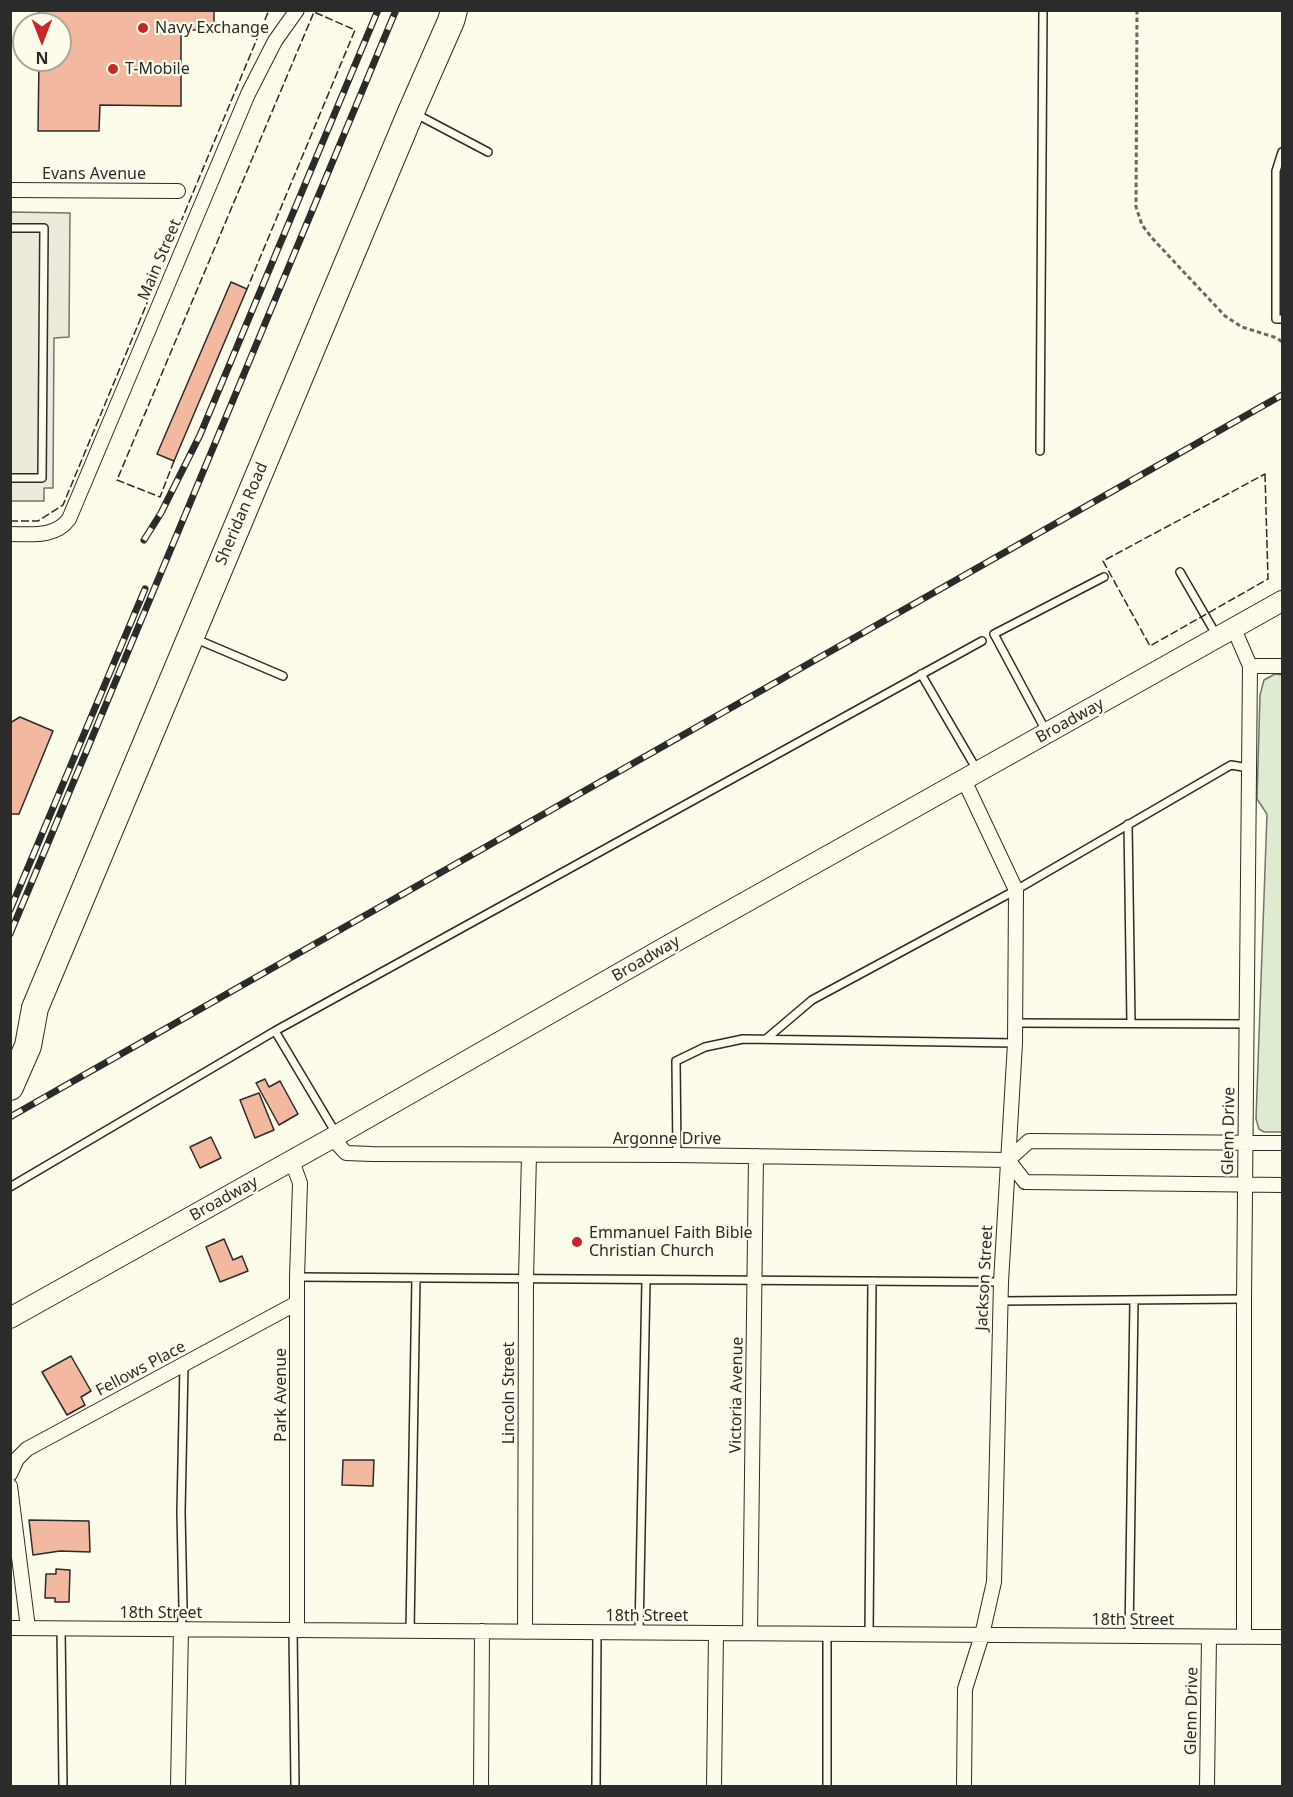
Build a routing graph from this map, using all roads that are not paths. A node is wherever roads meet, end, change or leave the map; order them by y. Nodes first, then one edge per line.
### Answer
1 (297, 10) edge
2 (1043, 10) edge
3 (455, 14) edge
4 (411, 112) junction
5 (488, 152) dead end
6 (1282, 152) edge
7 (10, 190) edge
8 (178, 191) dead end
9 (10, 228) edge
10 (1279, 319) edge
11 (1040, 452) dead end
12 (10, 478) edge
13 (10, 534) edge
14 (1180, 572) dead end
15 (1104, 577) dead end
16 (1282, 601) edge
17 (1226, 634) junction
18 (191, 637) junction
19 (982, 641) dead end
20 (1250, 666) junction
21 (1282, 666) edge
22 (921, 674) junction
23 (283, 676) dead end
24 (1047, 733) junction
25 (1249, 768) junction
26 (971, 776) junction
27 (1128, 824) junction
28 (1016, 890) junction
29 (35, 1008) junction
30 (1015, 1023) junction
31 (1131, 1023) junction
32 (1246, 1024) junction
33 (275, 1031) junction
34 (10, 1037) edge
35 (766, 1039) junction
36 (1015, 1043) junction
37 (10, 1088) edge
38 (335, 1137) junction
39 (1245, 1142) junction
40 (1282, 1143) edge
41 (529, 1155) junction
42 (677, 1155) junction
43 (756, 1156) junction
44 (1008, 1160) junction
45 (292, 1161) junction
46 (1245, 1185) junction
47 (1282, 1185) edge
48 (10, 1187) edge
49 (297, 1277) junction
50 (416, 1278) junction
51 (526, 1279) junction
52 (646, 1281) junction
53 (754, 1281) junction
54 (872, 1281) junction
55 (1001, 1282) junction
56 (1244, 1299) junction
57 (1134, 1300) junction
58 (1000, 1301) junction
59 (297, 1303) junction
60 (10, 1318) edge
61 (184, 1365) junction
62 (10, 1474) edge
63 (10, 1486) edge
64 (10, 1628) edge
65 (28, 1628) junction
66 (61, 1628) junction
67 (181, 1629) junction
68 (295, 1630) junction
69 (410, 1631) junction
70 (483, 1631) junction
71 (525, 1632) junction
72 (597, 1632) junction
73 (639, 1633) junction
74 (716, 1633) junction
75 (750, 1633) junction
76 (827, 1634) junction
77 (869, 1634) junction
78 (982, 1635) junction
79 (1129, 1636) junction
80 (1209, 1637) junction
81 (1244, 1637) junction
82 (1282, 1637) edge
83 (63, 1786) edge
84 (178, 1786) edge
85 (295, 1786) edge
86 (481, 1786) edge
87 (596, 1786) edge
88 (714, 1786) edge
89 (827, 1786) edge
90 (964, 1786) edge
91 (1207, 1786) edge

1 - 13 street, Main Street
2 - 11 lane
3 - 4 highway, Sheridan Road
4 - 5 lane
4 - 18 highway, Sheridan Road
6 - 10 lane
7 - 8 street, Evans Avenue
9 - 12 lane
14 - 17 lane
15 - 24 lane
16 - 17 street, Broadway
17 - 20 street, Glenn Drive
17 - 24 street, Broadway
18 - 23 lane
18 - 29 highway, Sheridan Road
19 - 22 lane
20 - 21 street
20 - 25 street, Glenn Drive
22 - 26 lane
22 - 33 lane
24 - 26 street, Broadway
25 - 27 lane
25 - 32 street, Glenn Drive
26 - 28 street, Jackson Street
26 - 38 street, Broadway
27 - 28 lane
27 - 31 lane
28 - 30 street, Jackson Street
28 - 35 lane
29 - 34 highway, Sheridan Road
29 - 37 highway, Sheridan Road
30 - 31 lane
30 - 36 street, Jackson Street
31 - 32 lane
32 - 39 street, Glenn Drive
33 - 38 lane
33 - 48 lane
35 - 36 lane
35 - 42 lane
36 - 44 street, Jackson Street
38 - 41 street, Argonne Drive
38 - 45 street, Broadway
39 - 40 street
39 - 44 street
39 - 46 street, Glenn Drive
41 - 42 street, Argonne Drive
41 - 51 street, Lincoln Street
42 - 43 street, Argonne Drive
43 - 44 street, Argonne Drive
43 - 53 street, Victoria Avenue
44 - 46 street
44 - 55 street, Jackson Street
45 - 49 street, Park Avenue
45 - 60 street, Broadway
46 - 47 street
46 - 56 street, Glenn Drive
49 - 50 lane
49 - 59 street, Park Avenue
50 - 51 lane
50 - 69 lane
51 - 52 lane
51 - 71 street, Lincoln Street
52 - 53 lane
52 - 73 lane
53 - 54 lane
53 - 75 street, Victoria Avenue
54 - 55 lane
54 - 77 lane
55 - 58 street, Jackson Street
56 - 57 lane
56 - 81 street, Glenn Drive
57 - 58 lane
57 - 79 lane
58 - 78 street, Jackson Street
59 - 61 street, Fellows Place
59 - 68 street, Park Avenue
61 - 62 street, Fellows Place
61 - 67 lane
63 - 65 street
64 - 65 street, 18th Street
65 - 66 street, 18th Street
66 - 67 street, 18th Street
66 - 83 lane
67 - 68 street, 18th Street
67 - 84 street
68 - 69 street, 18th Street
68 - 85 lane
69 - 70 street, 18th Street
70 - 71 street, 18th Street
70 - 86 street
71 - 72 street, 18th Street
72 - 73 street, 18th Street
72 - 87 lane
73 - 74 street, 18th Street
74 - 75 street, 18th Street
74 - 88 street
75 - 76 street, 18th Street
76 - 77 street, 18th Street
76 - 89 lane
77 - 78 street, 18th Street
78 - 79 street, 18th Street
78 - 90 street, Jackson Street
79 - 80 street, 18th Street
80 - 81 street, 18th Street
80 - 91 street, Glenn Drive
81 - 82 street, 18th Street

